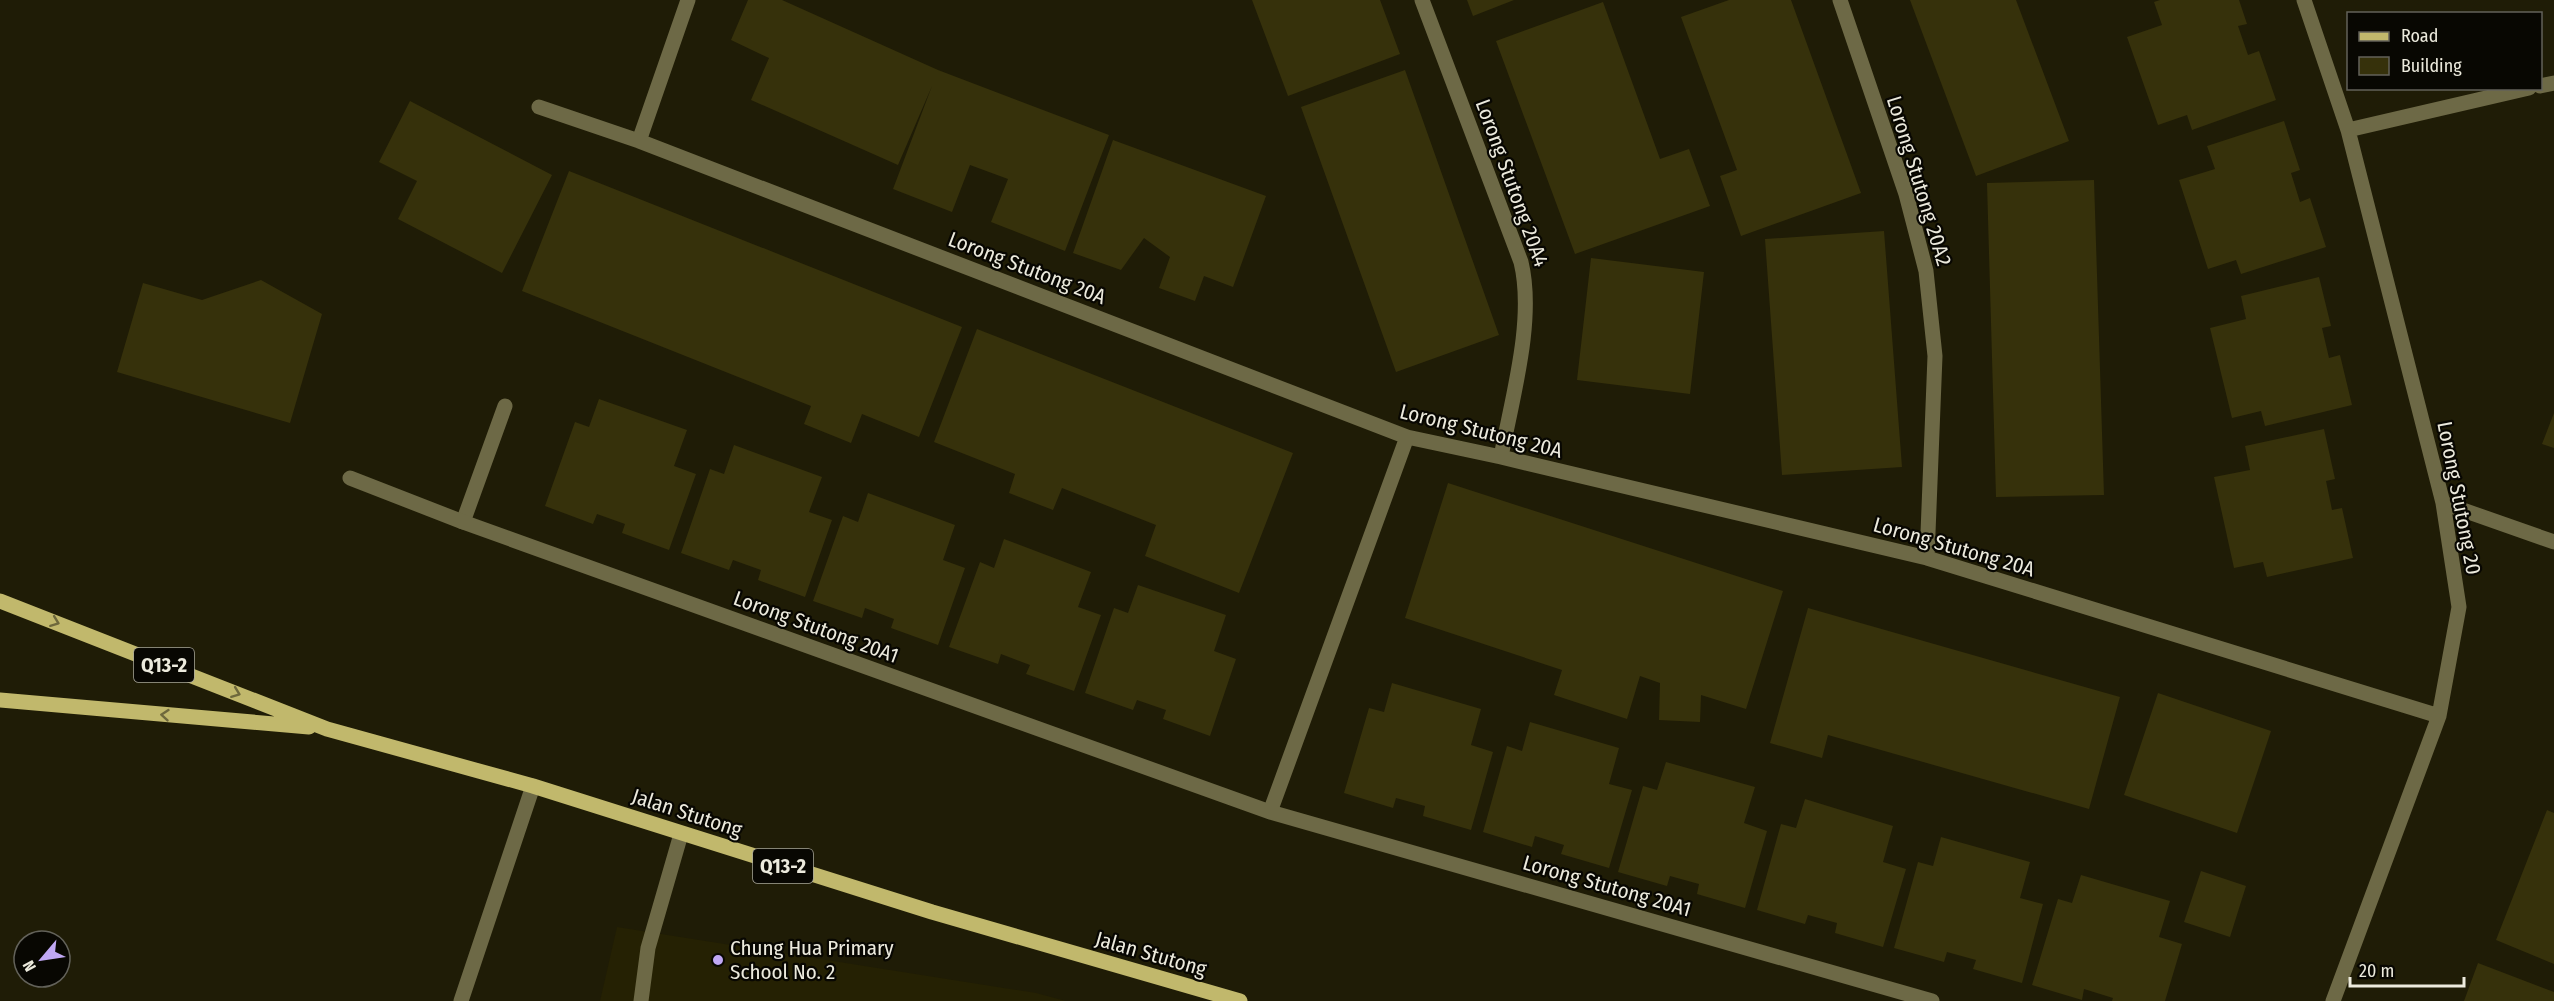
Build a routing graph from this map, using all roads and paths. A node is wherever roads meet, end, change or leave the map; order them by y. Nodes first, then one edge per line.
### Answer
1 (688, 0) edge
2 (1422, 0) edge
3 (1839, 0) edge
4 (2304, 0) edge
5 (2520, 90) edge
6 (539, 107) dead end
7 (2348, 130) junction
8 (639, 141) junction
9 (505, 406) dead end
10 (1407, 437) junction
11 (1502, 457) junction
12 (350, 478) dead end
13 (2443, 503) junction
14 (463, 522) junction
15 (2554, 542) edge
16 (1927, 558) junction
17 (0, 601) edge
18 (0, 700) edge
19 (2439, 716) junction
20 (327, 729) junction
21 (532, 786) junction
22 (1270, 812) junction
23 (681, 834) junction
24 (461, 1001) edge
25 (641, 1001) edge
26 (1240, 1001) edge
27 (1932, 1001) edge
28 (2334, 1001) edge

1 - 8 street
2 - 11 street, Lorong Stutong 20A4
3 - 16 street, Lorong Stutong 20A2
4 - 7 street, Lorong Stutong 20
5 - 7 street
6 - 8 street, Lorong Stutong 20A
7 - 13 street, Lorong Stutong 20
8 - 10 street, Lorong Stutong 20A
9 - 14 street
10 - 11 street, Lorong Stutong 20A
10 - 22 street
11 - 16 street, Lorong Stutong 20A
12 - 14 street, Lorong Stutong 20A1
13 - 15 street
13 - 19 street, Lorong Stutong 20
14 - 22 street, Lorong Stutong 20A1
16 - 19 street, Lorong Stutong 20A
17 -> 20 main road, Jalan Stutong / Q13-2
20 -> 18 main road, Jalan Stutong / Q13-2
19 - 28 street, Lorong Stutong 20
20 - 21 main road, Jalan Stutong / Q13-2
21 - 23 main road, Jalan Stutong / Q13-2
21 - 24 street
22 - 27 street, Lorong Stutong 20A1
23 - 25 street
23 - 26 main road, Jalan Stutong / Q13-2

